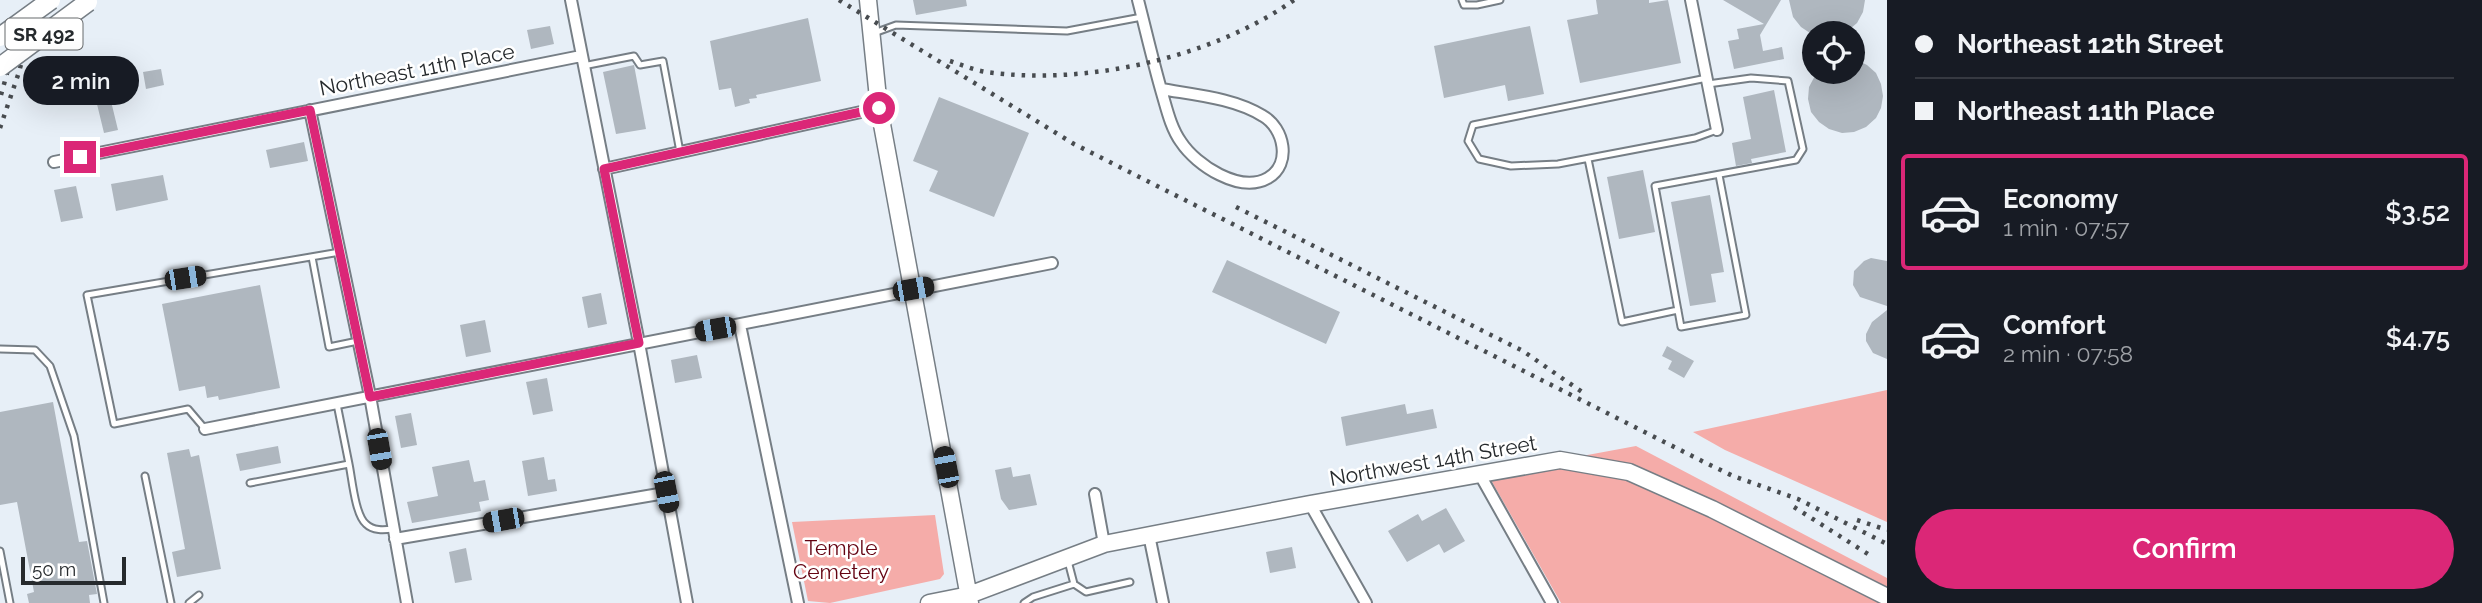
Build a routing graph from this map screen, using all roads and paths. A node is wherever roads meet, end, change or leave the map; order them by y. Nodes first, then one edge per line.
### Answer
1 (51, 0) edge
2 (571, 0) edge
3 (868, 0) edge
4 (1138, 0) edge
5 (1462, 0) edge
6 (1500, 0) edge
7 (1691, 0) edge
8 (88, 2) edge
9 (1142, 17) junction
10 (871, 34) junction
11 (0, 37) edge
12 (582, 61) junction
13 (0, 66) edge
14 (1707, 81) junction
15 (1161, 89) junction
16 (879, 108) junction
17 (310, 110) junction
18 (1717, 130) joint
19 (680, 152) junction
20 (1588, 159) junction
21 (54, 162) dead end
22 (604, 169) junction
23 (1719, 176) junction
24 (340, 252) junction
25 (312, 257) junction
26 (1052, 263) dead end
27 (913, 289) junction
28 (1678, 310) junction
29 (740, 325) junction
30 (358, 341) junction
31 (639, 343) junction
32 (0, 349) edge
33 (370, 397) junction
34 (337, 403) junction
35 (205, 429) joint
36 (349, 464) junction
37 (1479, 473) junction
38 (145, 476) dead end
39 (250, 483) dead end
40 (666, 492) junction
41 (1095, 494) dead end
42 (1310, 504) junction
43 (394, 534) junction
44 (1149, 535) junction
45 (1104, 544) junction
46 (0, 551) edge
47 (1068, 558) junction
48 (1130, 582) dead end
49 (1074, 584) junction
50 (199, 595) dead end
51 (1887, 597) edge
52 (970, 599) edge
53 (10, 603) edge
54 (104, 603) edge
55 (171, 603) edge
56 (189, 603) edge
57 (407, 603) edge
58 (687, 603) edge
59 (798, 603) edge
60 (929, 603) edge
61 (1024, 603) edge
62 (1163, 603) edge
63 (1366, 603) edge
64 (1552, 603) edge

1 - 11 main road, SR 492, bridge
2 - 12 street
3 - 10 street
4 - 9 street
5 - 6 lane
7 - 14 street
8 - 13 main road, SR 492, bridge
9 - 10 lane
9 - 15 street
10 - 16 street
12 - 17 street, Northeast 11th Place
12 - 19 lane
12 - 22 street
14 - 18 street
14 - 20 lane
14 - 23 lane
15 - 15 street
16 - 19 street
16 - 27 street
17 - 21 street, Northeast 11th Place
17 - 24 street
18 - 20 lane
19 - 22 street
20 - 28 lane
22 - 31 street
23 - 28 lane
23 - 28 lane
24 - 25 lane
24 - 30 street
25 - 30 lane
25 - 35 lane
26 - 27 street
27 - 29 street
27 - 52 street
29 - 31 street
29 - 59 street
30 - 33 street
31 - 33 street
31 - 40 street
32 - 54 lane
33 - 34 street
33 - 43 street
34 - 35 street
34 - 36 lane
36 - 39 lane
36 - 43 lane
37 - 42 street, Northwest 14th Street
37 - 51 street, Northwest 14th Street
37 - 64 street
38 - 55 lane
40 - 43 street
40 - 58 street
41 - 45 street
42 - 44 street, Northwest 14th Street
42 - 63 street
43 - 57 street
44 - 45 street, Northwest 14th Street
44 - 62 street
45 - 47 street, Northwest 14th Street
46 - 53 lane
47 - 49 lane
47 - 52 street, Northwest 14th Street
48 - 49 lane
49 - 61 lane
50 - 56 lane
52 - 60 street, Northwest 14th Street

